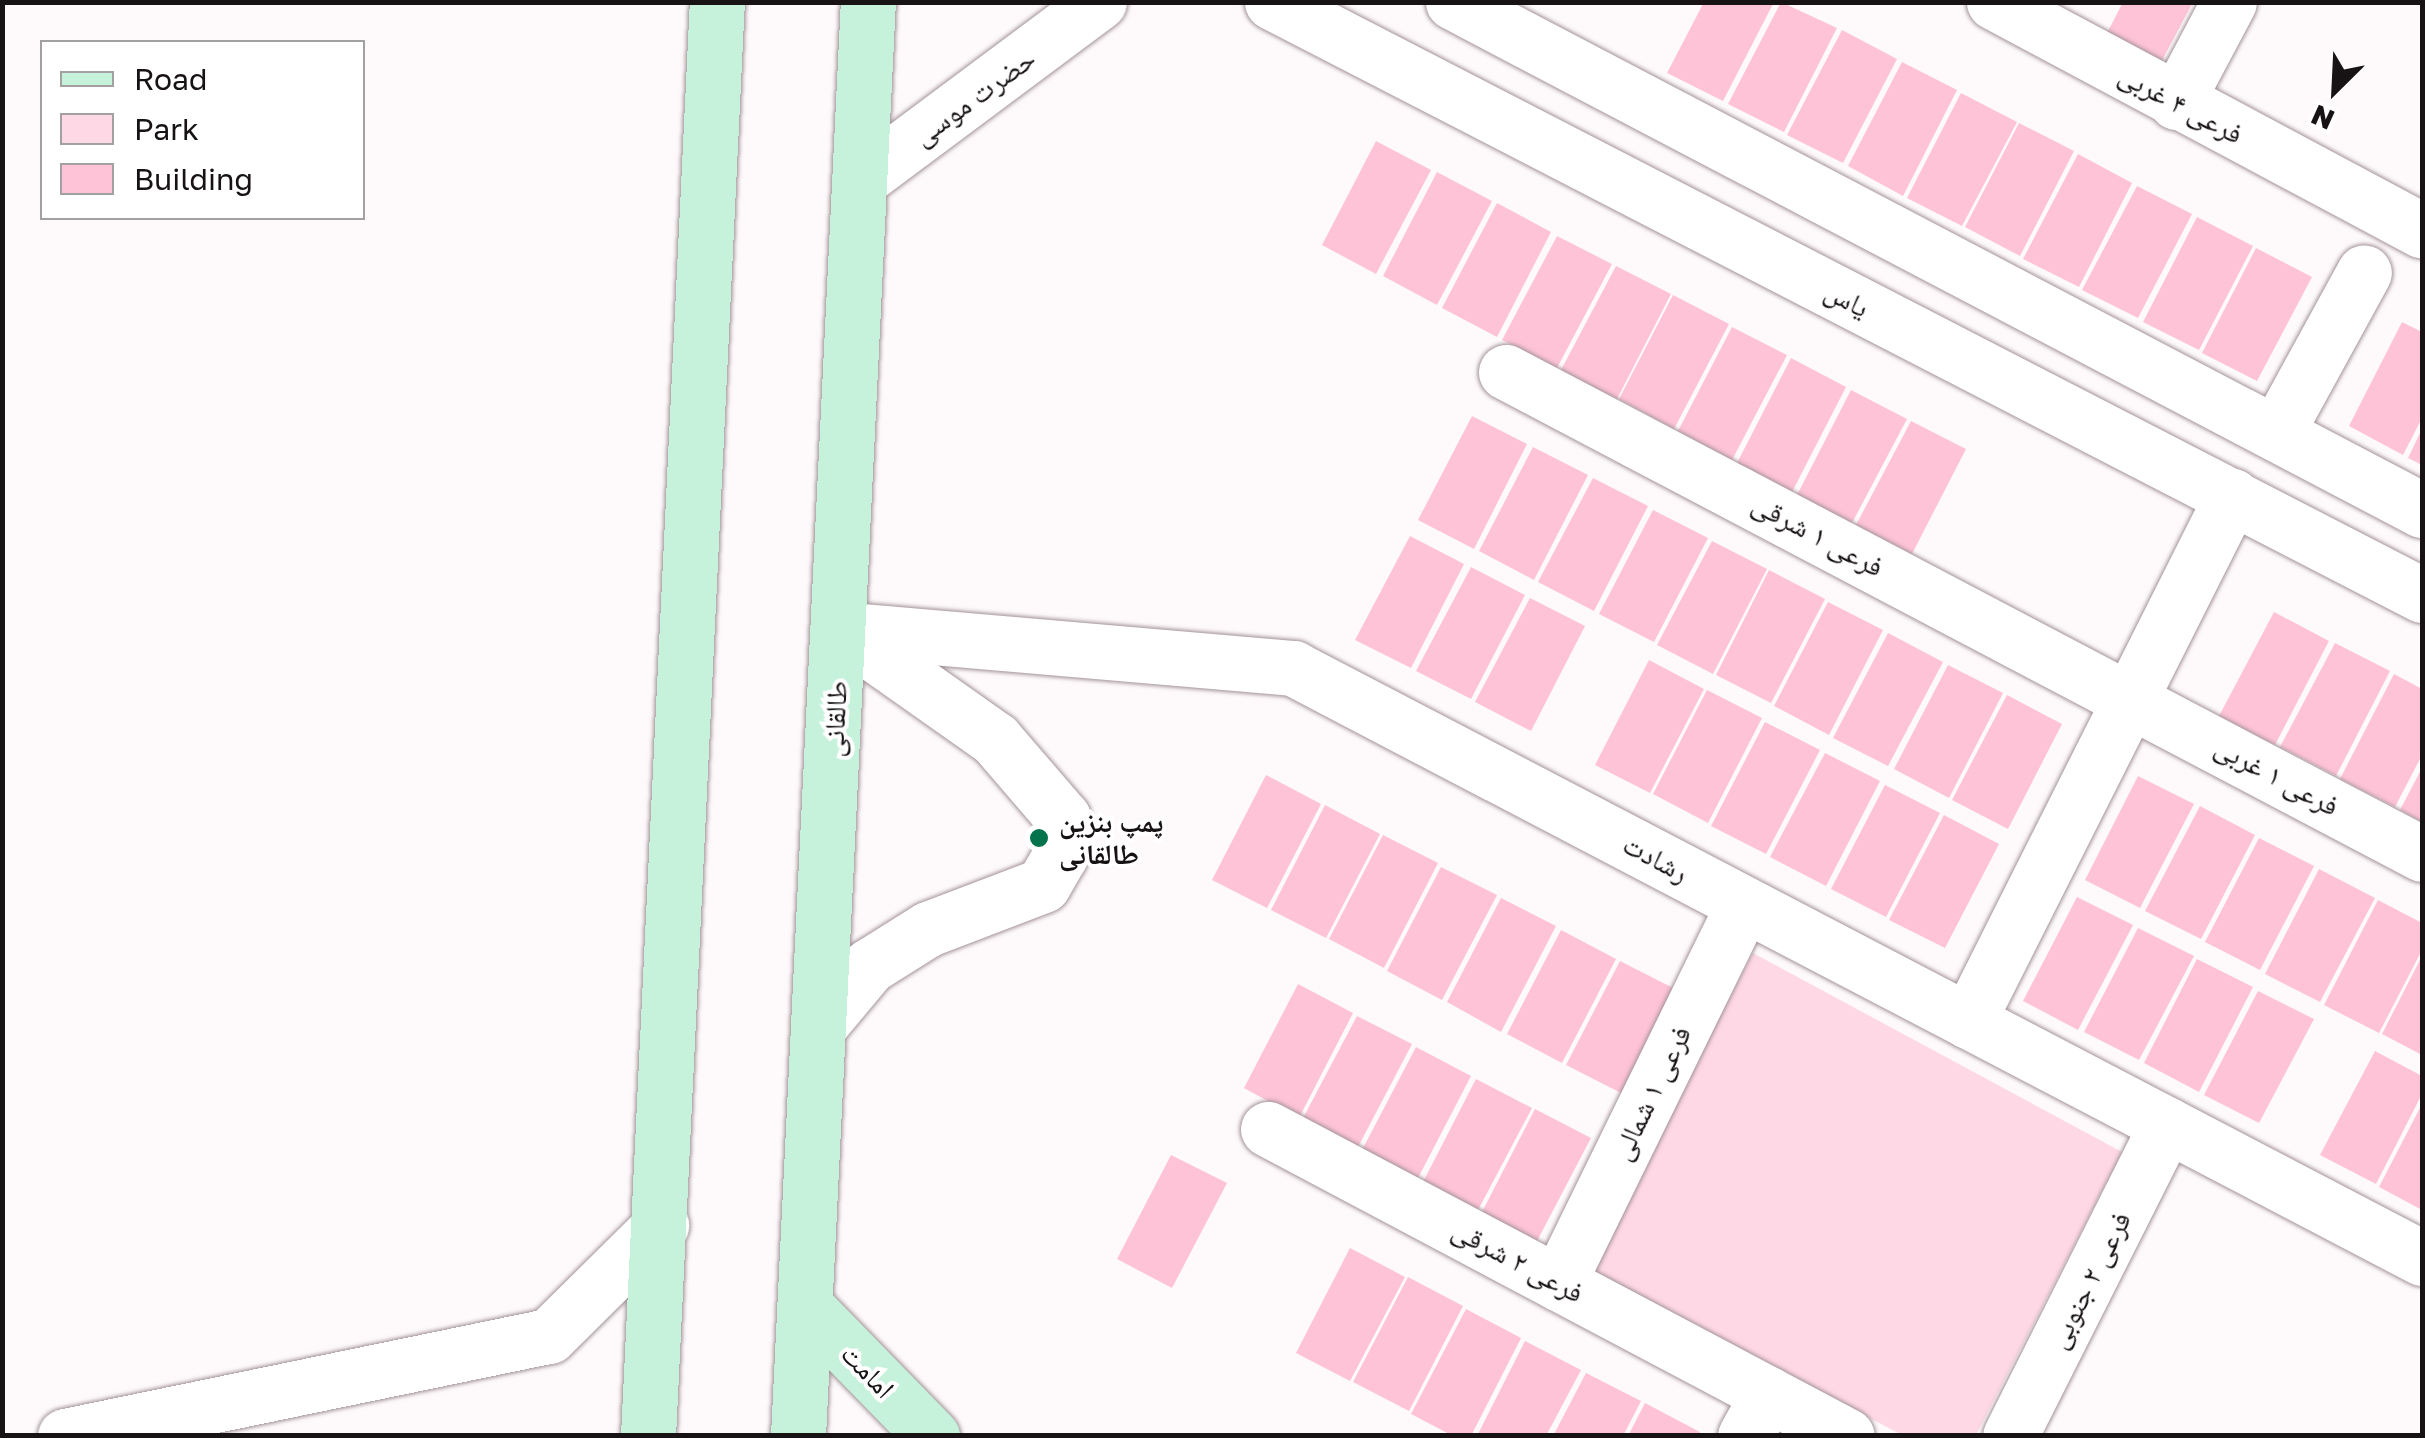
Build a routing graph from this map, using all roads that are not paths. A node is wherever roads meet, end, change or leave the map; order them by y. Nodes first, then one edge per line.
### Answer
1 (717, 2) edge
2 (868, 2) edge
3 (1272, 2) edge
4 (1453, 2) edge
5 (1994, 2) edge
6 (2228, 2) edge
7 (1107, 7) edge
8 (2176, 102) junction
9 (860, 180) junction
10 (2422, 232) edge
11 (2364, 272) dead end
12 (1506, 372) dead end
13 (2276, 433) junction
14 (2232, 496) junction
15 (2422, 510) edge
16 (2422, 595) edge
17 (839, 629) junction
18 (2130, 698) junction
19 (2422, 854) edge
20 (1744, 904) junction
21 (1968, 1020) junction
22 (819, 1026) junction
23 (2167, 1124) junction
24 (1268, 1129) dead end
25 (660, 1226) junction
26 (2422, 1258) edge
27 (1558, 1282) junction
28 (805, 1306) junction
29 (1756, 1415) edge
30 (66, 1436) edge
31 (648, 1436) edge
32 (798, 1436) edge
33 (932, 1436) edge
34 (1847, 1436) edge
35 (2010, 1436) edge

1 - 25 main road
2 - 9 main road, طالقانی
3 - 14 street, یاس
4 - 13 street
5 - 8 street, فرعی ۴ غربی
6 - 8 street
7 - 9 street, حضرت موسی
8 - 10 street, فرعی ۴ غربی
9 - 17 main road, طالقانی
11 - 13 street
12 - 18 street, فرعی ۱ شرقی
13 - 15 street
14 - 16 street, یاس
14 - 18 street
17 - 20 street, رشادت
17 - 22 main road, طالقانی
17 - 22 street
18 - 19 street, فرعی ۱ غربی
18 - 21 street
20 - 21 street, رشادت
20 - 27 street, فرعی ۱ شمالی
21 - 23 street, رشادت
22 - 28 main road, طالقانی
23 - 26 street, رشادت
23 - 35 street, فرعی ۲ جنوبی
24 - 27 street, فرعی ۲ شرقی
25 - 30 street
25 - 31 main road
27 - 29 street, فرعی ۲ شرقی
28 - 32 main road, طالقانی
28 - 33 main road, امامت
29 - 34 street, فرعی ۲ شرقی

